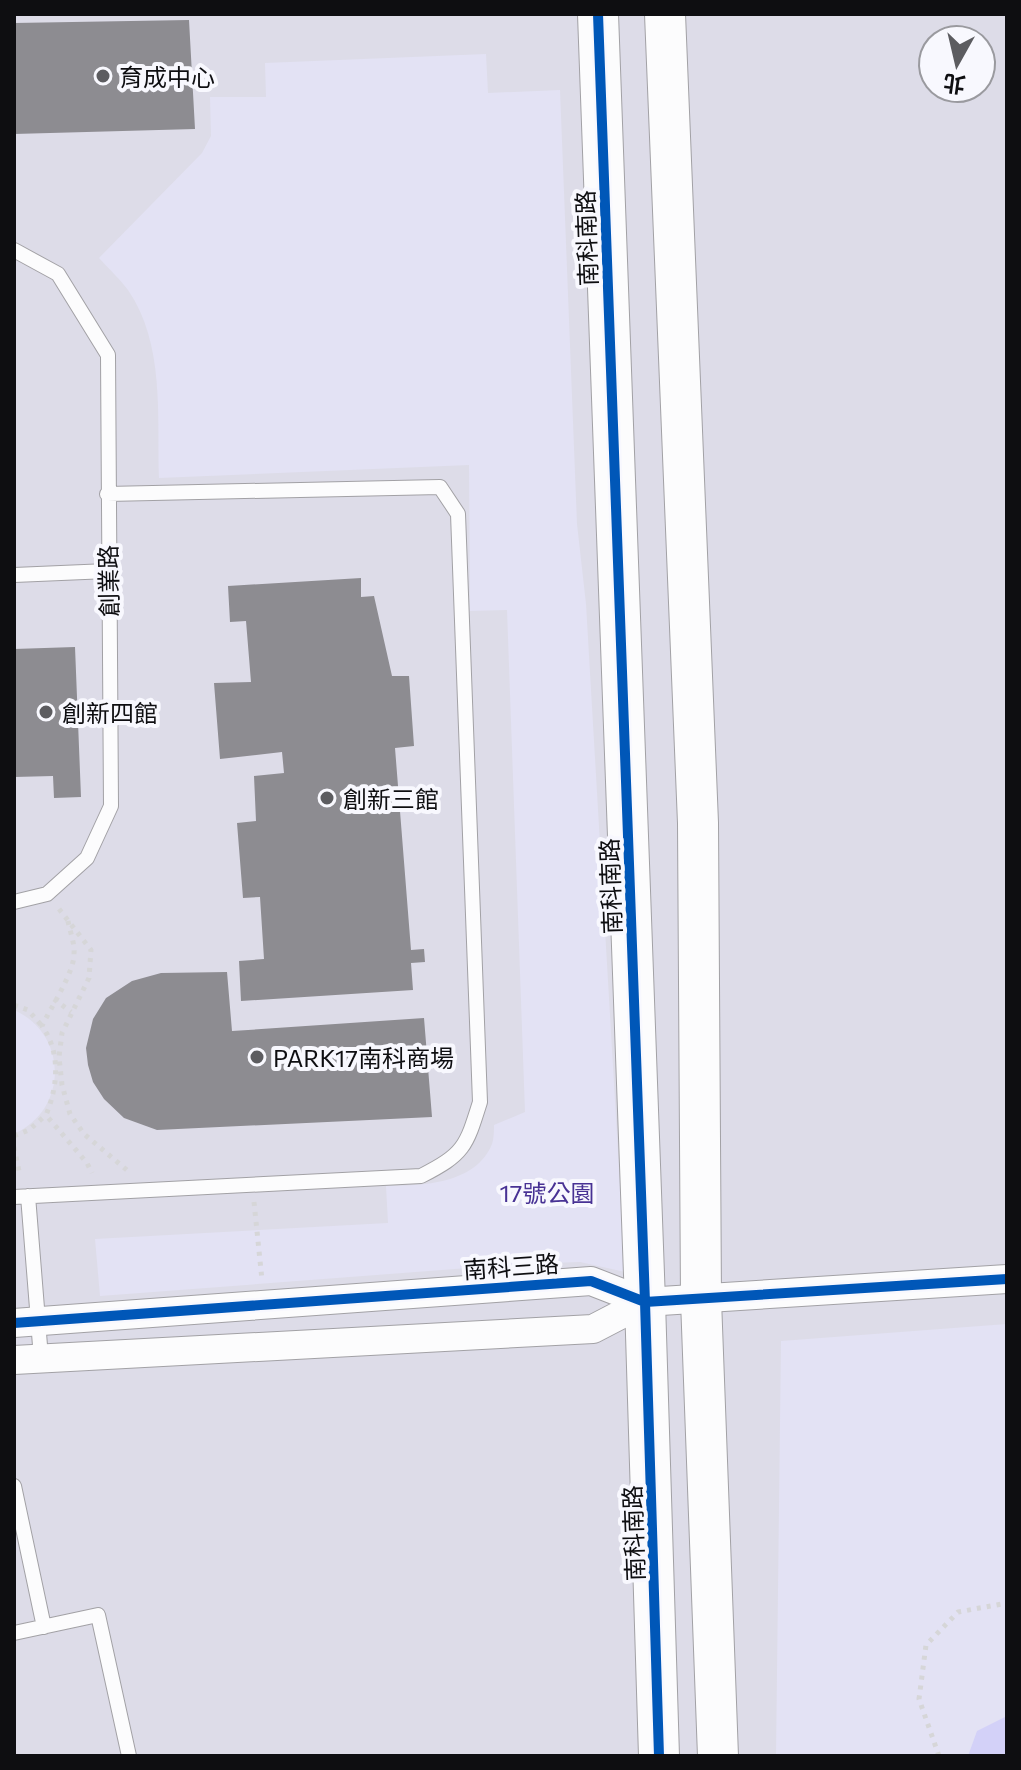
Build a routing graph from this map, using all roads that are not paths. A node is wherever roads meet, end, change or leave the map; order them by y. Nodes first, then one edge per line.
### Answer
1 (598, 14) edge
2 (665, 14) edge
3 (14, 250) edge
4 (107, 494) junction
5 (108, 571) junction
6 (14, 575) edge
7 (14, 902) edge
8 (22, 1197) edge
9 (1007, 1279) edge
10 (701, 1300) junction
11 (645, 1302) junction
12 (26, 1322) edge
13 (27, 1359) edge
14 (14, 1486) edge
15 (44, 1627) junction
16 (14, 1633) edge
17 (129, 1756) edge
18 (659, 1756) edge
19 (718, 1756) edge

1 - 11 street, 南科南路
2 - 10 street
3 - 4 lane, 創業路
4 - 5 lane, 創業路
4 - 8 lane
5 - 6 lane
5 - 7 lane, 創業路
8 - 12 lane
9 - 10 street, 南科三路
10 - 11 street, 南科三路
10 - 19 street
11 - 12 street, 南科三路
11 - 13 street, 南科三路
11 - 18 street, 南科南路
12 - 13 lane
14 - 15 lane
15 - 16 lane
15 - 17 lane

